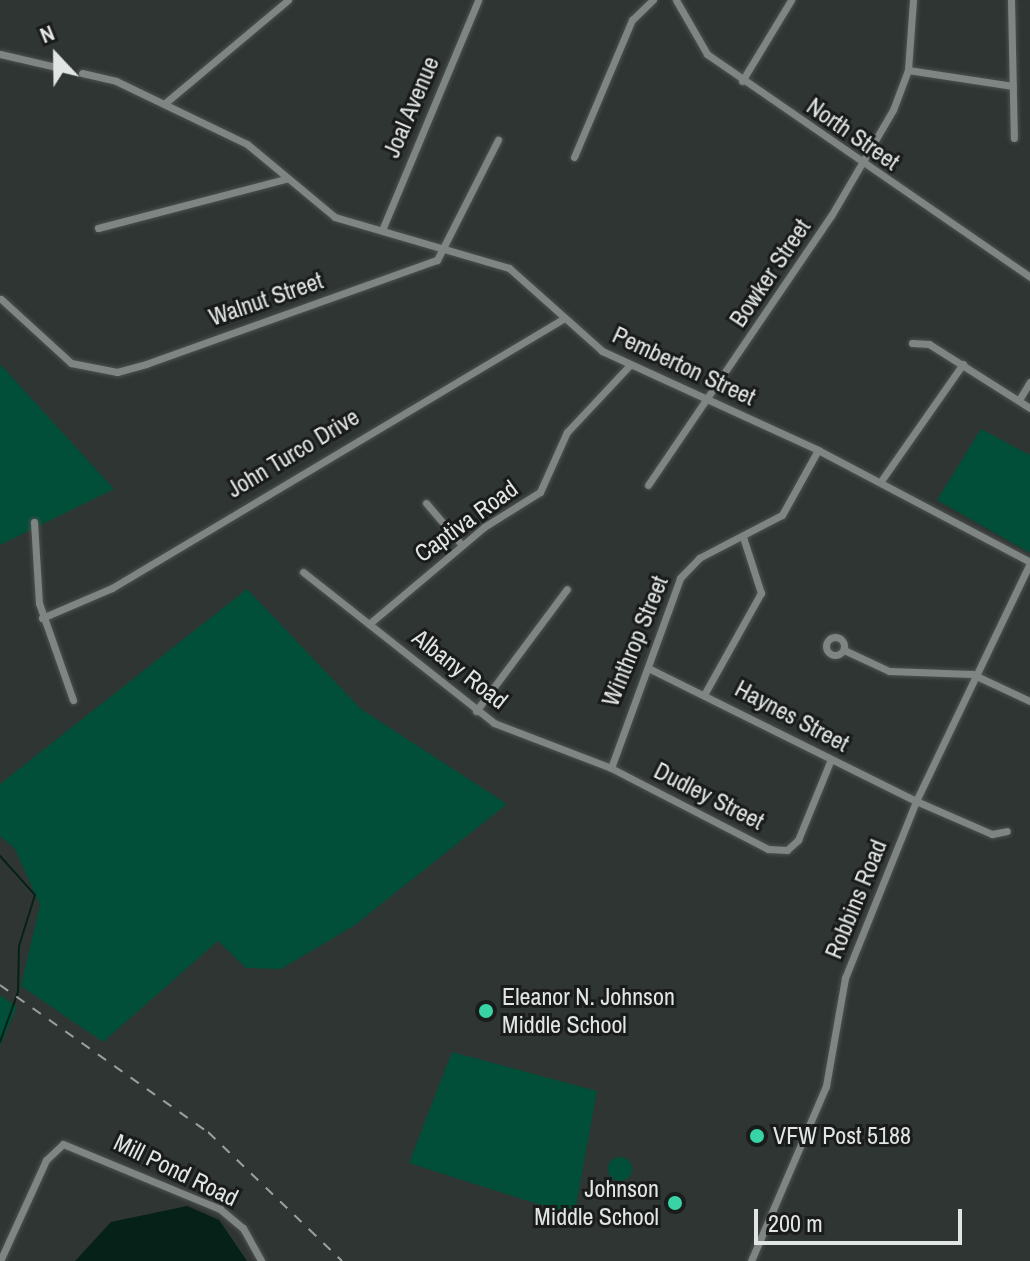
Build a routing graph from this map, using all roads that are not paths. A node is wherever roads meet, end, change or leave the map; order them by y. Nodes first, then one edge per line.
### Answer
1 (288, 0) edge
2 (478, 0) edge
3 (653, 0) edge
4 (676, 0) edge
5 (791, 0) edge
6 (913, 0) edge
7 (1011, 0) edge
8 (0, 54) edge
9 (56, 67) dead end
10 (908, 70) junction
11 (82, 73) dead end
12 (742, 81) junction
13 (1013, 86) junction
14 (164, 104) junction
15 (1014, 138) dead end
16 (498, 140) dead end
17 (574, 157) dead end
18 (861, 166) junction
19 (288, 178) junction
20 (98, 228) dead end
21 (382, 230) junction
22 (444, 248) junction
23 (1030, 277) edge
24 (1, 299) edge
25 (563, 319) junction
26 (912, 343) dead end
27 (963, 364) junction
28 (630, 365) junction
29 (1030, 382) edge
30 (707, 399) junction
31 (1019, 400) junction
32 (1030, 408) edge
33 (818, 450) junction
34 (881, 481) junction
35 (648, 485) dead end
36 (426, 503) dead end
37 (34, 522) dead end
38 (743, 537) junction
39 (461, 544) junction
40 (1030, 562) edge
41 (303, 572) dead end
42 (567, 589) dead end
43 (42, 618) junction
44 (369, 624) junction
45 (844, 650) dead end
46 (648, 668) junction
47 (972, 674) junction
48 (705, 693) junction
49 (73, 700) dead end
50 (1030, 701) edge
51 (476, 711) junction
52 (831, 759) junction
53 (611, 768) junction
54 (916, 801) junction
55 (1007, 831) dead end
56 (0, 1261) edge
57 (261, 1261) edge
58 (751, 1261) edge

1 - 14 street
2 - 21 street, Joal Avenue
3 - 17 street
4 - 12 street, North Street
5 - 12 street
6 - 10 street
7 - 13 street
8 - 9 street
10 - 13 street
10 - 18 street, Bowker Street
11 - 14 street, Pemberton Street
12 - 18 street, North Street
13 - 15 street
14 - 19 street, Pemberton Street
16 - 22 street, Walnut Street
18 - 23 street, North Street
18 - 30 street, Bowker Street
19 - 20 street
19 - 21 street, Pemberton Street
21 - 22 street, Pemberton Street
22 - 24 street, Walnut Street
22 - 25 street, Pemberton Street
25 - 28 street, Pemberton Street
25 - 43 street, John Turco Drive
26 - 27 street
27 - 31 street
27 - 34 street
28 - 30 street, Pemberton Street
28 - 39 street, Captiva Road
29 - 31 street
30 - 33 street, Pemberton Street
30 - 35 street, Bowker Street
31 - 32 street
33 - 34 street, Pemberton Street
33 - 38 street, Winthrop Street
34 - 40 street, Pemberton Street
36 - 39 street
37 - 43 street
38 - 46 street, Winthrop Street
38 - 48 street
39 - 44 street, Captiva Road
40 - 47 street, Robbins Road
41 - 44 street, Albany Road
42 - 51 street
43 - 49 street
44 - 51 street, Albany Road
45 - 47 street
46 - 48 street, Haynes Street
46 - 53 street, Winthrop Street
47 - 50 street
47 - 54 street, Robbins Road
48 - 52 street, Haynes Street
51 - 53 street, Albany Road
52 - 53 street, Dudley Street
52 - 54 street, Haynes Street
54 - 55 street, Haynes Street
54 - 58 street, Robbins Road
56 - 57 street, Mill Pond Road

